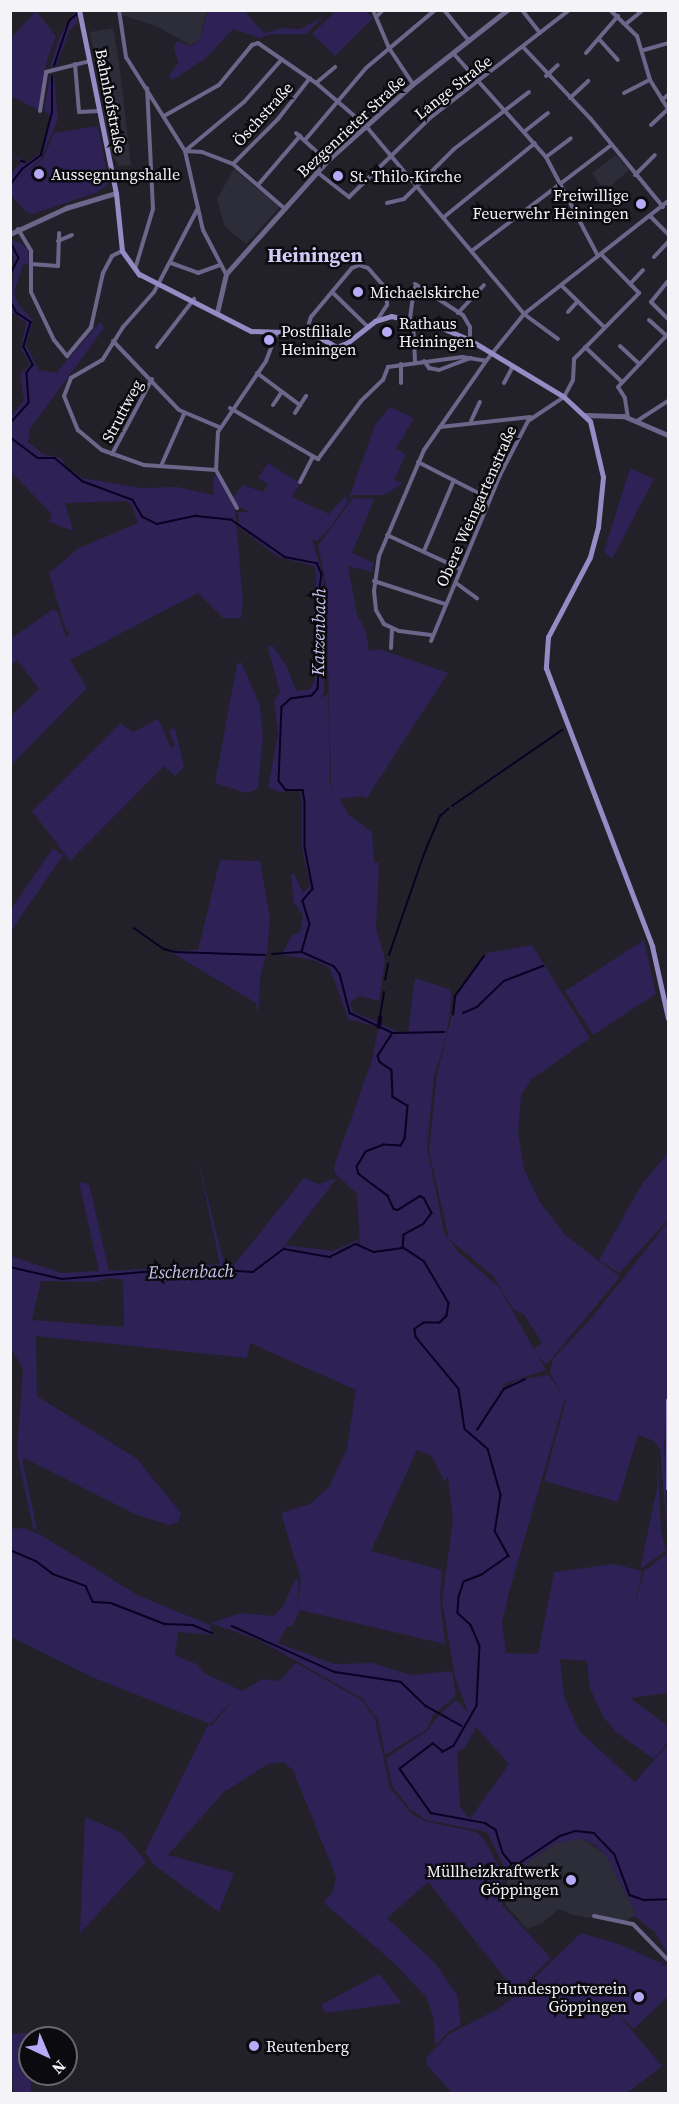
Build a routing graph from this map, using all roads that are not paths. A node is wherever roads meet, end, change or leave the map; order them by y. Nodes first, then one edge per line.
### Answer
1 (119, 10) edge
2 (373, 10) edge
3 (383, 10) edge
4 (435, 10) edge
5 (444, 10) edge
6 (507, 10) edge
7 (522, 10) edge
8 (569, 10) edge
9 (610, 10) edge
10 (643, 10) edge
11 (79, 12) edge
12 (618, 16) junction
13 (376, 17) junction
14 (627, 23) junction
15 (540, 33) junction
16 (599, 39) junction
17 (469, 41) junction
18 (669, 43) edge
19 (523, 46) junction
20 (389, 48) junction
21 (644, 50) junction
22 (453, 53) junction
23 (586, 53) dead end
24 (282, 59) junction
25 (618, 60) dead end
26 (90, 61) junction
27 (75, 64) junction
28 (558, 65) dead end
29 (335, 67) dead end
30 (546, 76) junction
31 (310, 78) junction
32 (650, 80) junction
33 (588, 81) dead end
34 (316, 83) junction
35 (477, 83) junction
36 (413, 84) junction
37 (147, 87) junction
38 (529, 92) dead end
39 (624, 93) dead end
40 (669, 95) edge
41 (154, 98) junction
42 (570, 98) junction
43 (337, 99) junction
44 (662, 100) junction
45 (145, 101) junction
46 (669, 109) edge
47 (100, 110) junction
48 (506, 110) junction
49 (40, 111) dead end
50 (548, 113) dead end
51 (164, 116) junction
52 (364, 125) junction
53 (651, 125) dead end
54 (525, 131) junction
55 (571, 138) dead end
56 (305, 140) junction
57 (535, 142) junction
58 (610, 146) junction
59 (185, 151) junction
60 (390, 154) junction
61 (655, 155) dead end
62 (546, 157) junction
63 (327, 161) junction
64 (233, 164) junction
65 (317, 172) junction
66 (634, 175) junction
67 (561, 183) junction
68 (416, 184) junction
69 (258, 185) junction
70 (116, 193) junction
71 (669, 201) edge
72 (387, 203) dead end
73 (663, 207) junction
74 (198, 208) junction
75 (284, 208) junction
76 (444, 216) junction
77 (651, 217) junction
78 (18, 229) junction
79 (59, 233) dead end
80 (10, 234) edge
81 (669, 234) edge
82 (72, 235) dead end
83 (58, 241) junction
84 (669, 242) edge
85 (473, 250) junction
86 (122, 251) junction
87 (600, 255) junction
88 (654, 257) dead end
89 (171, 262) junction
90 (31, 264) junction
91 (220, 265) junction
92 (134, 270) junction
93 (643, 270) dead end
94 (226, 274) junction
95 (669, 281) edge
96 (160, 283) junction
97 (630, 284) junction
98 (484, 285) dead end
99 (561, 285) junction
100 (332, 292) junction
101 (194, 299) junction
102 (578, 302) junction
103 (568, 312) dead end
104 (217, 313) junction
105 (458, 313) junction
106 (524, 314) junction
107 (411, 319) junction
108 (669, 319) edge
109 (378, 320) junction
110 (649, 320) dead end
111 (367, 326) junction
112 (604, 327) junction
113 (306, 332) junction
114 (276, 334) junction
115 (668, 335) edge
116 (558, 339) dead end
117 (470, 340) junction
118 (113, 341) junction
119 (620, 346) dead end
120 (157, 347) dead end
121 (585, 347) junction
122 (492, 353) junction
123 (471, 358) junction
124 (415, 361) junction
125 (424, 361) junction
126 (486, 361) junction
127 (401, 364) junction
128 (639, 364) junction
129 (513, 366) junction
130 (257, 373) junction
131 (152, 379) junction
132 (622, 382) junction
133 (401, 383) dead end
134 (504, 383) dead end
135 (281, 393) junction
136 (306, 396) dead end
137 (564, 397) junction
138 (669, 401) edge
139 (480, 402) dead end
140 (273, 405) dead end
141 (300, 405) junction
142 (230, 408) junction
143 (295, 413) dead end
144 (184, 414) junction
145 (586, 415) junction
146 (531, 417) junction
147 (628, 418) junction
148 (471, 421) junction
149 (637, 421) junction
150 (219, 427) junction
151 (440, 427) junction
152 (669, 435) edge
153 (112, 454) junction
154 (313, 457) junction
155 (418, 462) junction
156 (161, 466) junction
157 (216, 470) junction
158 (454, 480) junction
159 (300, 482) dead end
160 (490, 499) junction
161 (237, 508) dead end
162 (387, 535) junction
163 (424, 551) junction
164 (461, 569) junction
165 (374, 581) junction
166 (456, 583) junction
167 (477, 598) dead end
168 (444, 604) junction
169 (392, 629) junction
170 (431, 635) junction
171 (430, 641) dead end
172 (391, 648) dead end
173 (669, 1018) edge
174 (669, 1400) edge
175 (669, 1488) edge
176 (594, 1916) dead end
177 (669, 1960) edge

1 - 37 street
2 - 13 street
3 - 13 street
4 - 20 street
5 - 17 street
6 - 17 street, Bezgenrieter Straße
7 - 15 street
8 - 15 street, Lange Straße
9 - 12 street
10 - 14 street
11 - 26 main road, Bahnhofstraße
12 - 14 street
12 - 16 street
13 - 20 street
14 - 21 street
15 - 19 street, Lange Straße
16 - 23 street
16 - 25 street
17 - 22 street, Bezgenrieter Straße
18 - 21 street
19 - 30 street
19 - 35 street, Lange Straße
20 - 36 street
20 - 43 street
21 - 32 street
22 - 35 street
22 - 36 street, Bezgenrieter Straße
24 - 31 street
24 - 51 street
24 - 59 street
26 - 27 street
26 - 47 main road, Bahnhofstraße
27 - 47 street
27 - 49 street
28 - 30 street
29 - 34 street
30 - 42 street
31 - 34 street
31 - 64 street, Öschstraße
32 - 39 street
32 - 44 street
33 - 42 street
34 - 43 street
35 - 48 street
35 - 60 street, Lange Straße
36 - 52 street, Bezgenrieter Straße
37 - 41 street
37 - 45 street
38 - 48 street
40 - 44 street
41 - 45 street
41 - 51 street
42 - 58 street
43 - 52 street
43 - 56 street
44 - 46 street
45 - 92 street
46 - 53 street
47 - 70 main road, Bahnhofstraße
48 - 54 street
48 - 68 street
50 - 54 street
51 - 59 street
52 - 60 street
52 - 63 street, Bezgenrieter Straße
54 - 57 street
55 - 62 street
56 - 63 street
56 - 69 street
57 - 62 street
57 - 76 street
58 - 66 street
58 - 67 street
59 - 64 street
59 - 74 street
60 - 65 street, Lange Straße
60 - 68 street
61 - 66 street
62 - 67 street
63 - 65 street, Bezgenrieter Straße
64 - 69 street
65 - 75 street, Bezgenrieter Straße
66 - 73 street
67 - 85 street
67 - 87 street
68 - 72 street
68 - 76 street
69 - 75 street
70 - 78 street
70 - 86 main road, Bahnhofstraße
71 - 73 street
73 - 77 street
74 - 89 street
74 - 91 street
75 - 94 street, Bezgenrieter Straße
76 - 85 street
77 - 81 street
77 - 87 street
78 - 80 street
78 - 90 street
79 - 83 street
82 - 83 street
83 - 90 street
84 - 88 street
85 - 106 street
86 - 90 street
86 - 92 main road, Bahnhofstraße
87 - 97 street
87 - 99 street
89 - 91 street
89 - 96 street
91 - 94 street
92 - 96 main road
93 - 97 street
94 - 104 street
95 - 108 street
96 - 101 main road
96 - 118 street
97 - 112 street
98 - 105 street
99 - 102 street
99 - 106 street
100 - 109 street
100 - 111 street
100 - 113 street
101 - 104 main road
101 - 120 street
102 - 103 street
102 - 112 street
104 - 114 main road
105 - 107 street
105 - 117 street
106 - 116 street
106 - 122 street
107 - 109 main road
107 - 117 main road
107 - 124 street
109 - 111 main road
110 - 115 street
111 - 113 main road
112 - 121 street
113 - 114 main road
114 - 130 street
115 - 128 street
117 - 122 main road
118 - 131 street
118 - 153 street
119 - 128 street
121 - 132 street
121 - 137 street
122 - 126 street
122 - 129 main road
123 - 125 street
123 - 125 street
123 - 126 street
124 - 125 street
124 - 127 street
126 - 151 street
127 - 133 street
127 - 154 street
128 - 132 street
129 - 134 street
129 - 137 main road
130 - 135 street
130 - 142 street
131 - 144 street
131 - 153 street, Struttweg
132 - 147 street
135 - 140 street
135 - 141 street
136 - 141 street
137 - 145 main road
137 - 146 street, Obere Weingartenstraße
138 - 149 street
139 - 148 street
141 - 143 street
142 - 150 street
142 - 154 street
144 - 150 street
144 - 156 street
145 - 147 street
145 - 173 main road
146 - 148 street
146 - 160 street, Obere Weingartenstraße
147 - 149 street
148 - 151 street
149 - 152 street
150 - 157 street
151 - 155 street
153 - 156 street
154 - 159 street
155 - 158 street
155 - 162 street
156 - 157 street
157 - 161 street
158 - 160 street
158 - 163 street
160 - 164 street, Obere Weingartenstraße
162 - 163 street
162 - 165 street
163 - 164 street
164 - 166 street, Obere Weingartenstraße
165 - 168 street
165 - 169 street
166 - 167 street
166 - 168 street, Obere Weingartenstraße
168 - 170 street, Obere Weingartenstraße
169 - 170 street
169 - 172 street
170 - 171 street, Obere Weingartenstraße
174 - 175 main road
176 - 177 street

